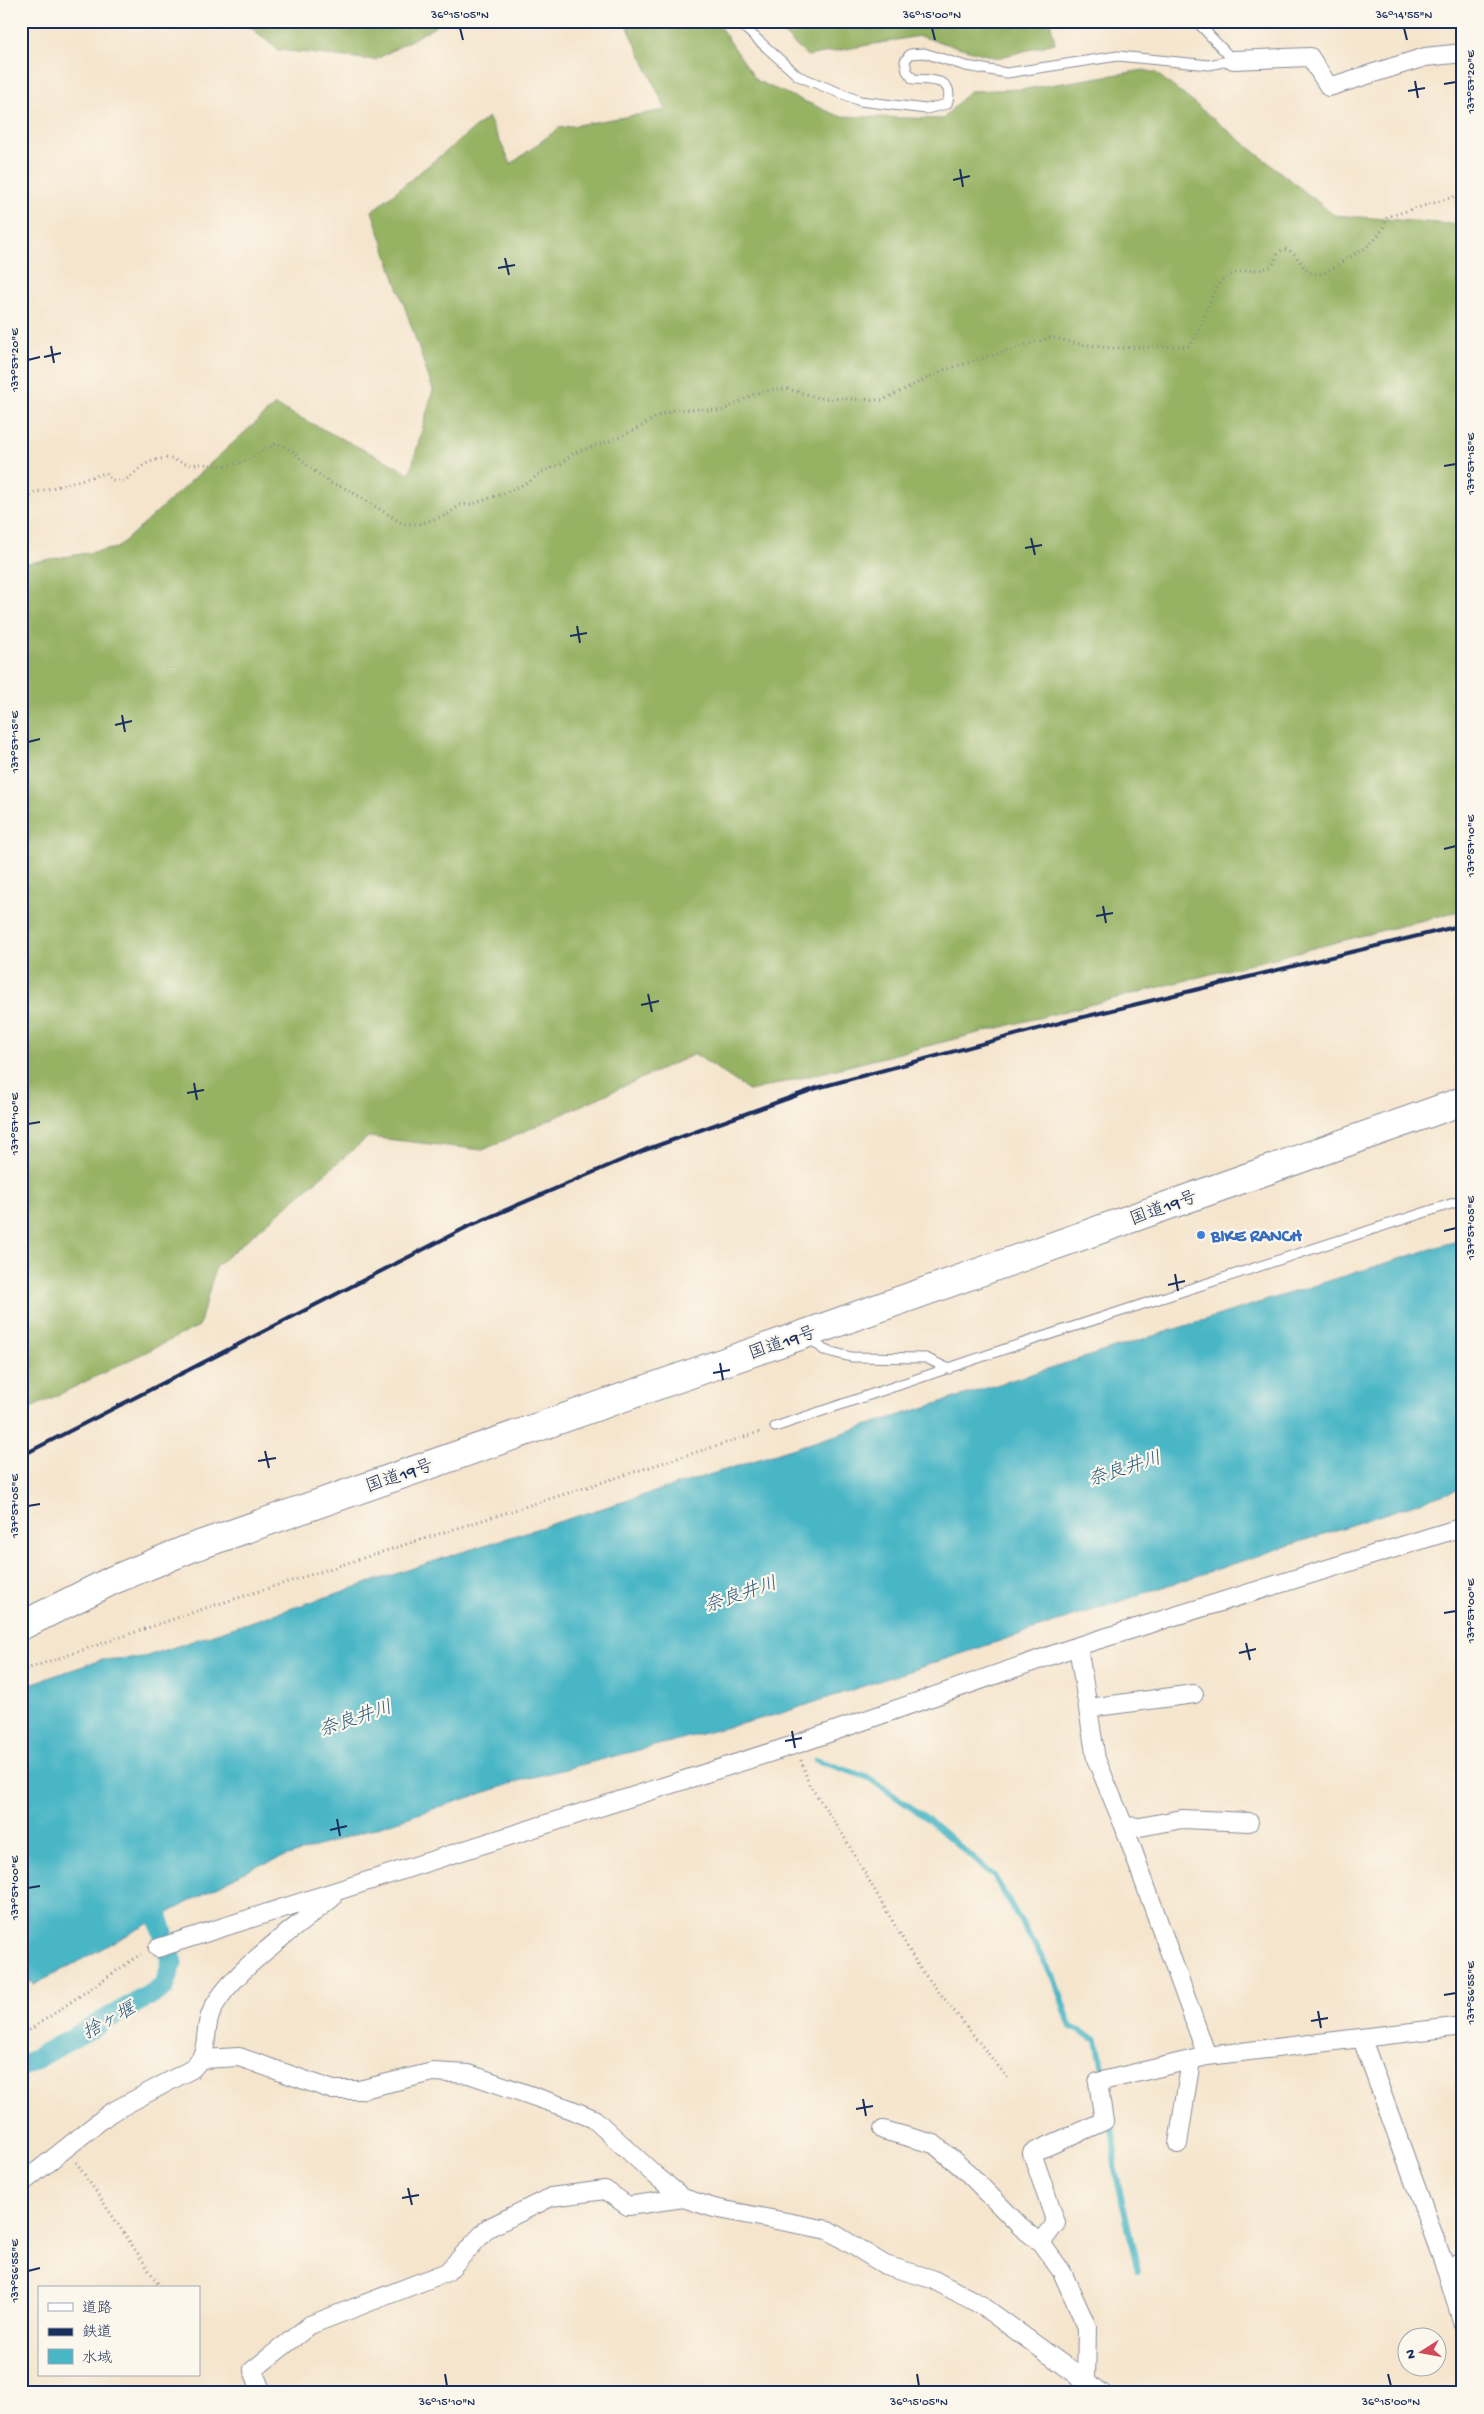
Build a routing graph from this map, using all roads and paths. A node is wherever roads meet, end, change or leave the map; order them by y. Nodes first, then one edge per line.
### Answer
1 (737, 21) edge
2 (1196, 21) edge
3 (1463, 53) edge
4 (1233, 60) junction
5 (1463, 194) edge
6 (21, 508) edge
7 (1463, 1101) edge
8 (1463, 1200) edge
9 (805, 1334) junction
10 (949, 1369) junction
11 (775, 1427) joint
12 (1463, 1527) edge
13 (21, 1626) edge
14 (1078, 1646) junction
15 (21, 1671) edge
16 (1194, 1694) dead end
17 (1089, 1708) junction
18 (796, 1744) junction
19 (1249, 1822) dead end
20 (1124, 1826) junction
21 (340, 1891) junction
22 (158, 1948) joint
23 (1463, 2026) edge
24 (21, 2036) edge
25 (1362, 2038) junction
26 (1199, 2058) junction
27 (202, 2059) junction
28 (1010, 2081) dead end
29 (883, 2130) dead end
30 (1178, 2144) dead end
31 (67, 2147) junction
32 (21, 2184) edge
33 (683, 2198) junction
34 (1041, 2243) junction
35 (1463, 2260) edge
36 (1447, 2272) junction
37 (160, 2286) edge
38 (1463, 2324) edge
39 (1086, 2382) junction
40 (262, 2393) edge
41 (1102, 2393) edge

1 - 4 lane
2 - 4 lane
3 - 4 street
5 - 6 path
7 - 9 highway, 国道19号
8 - 10 lane
9 - 10 lane
9 - 13 highway, 国道19号
10 - 11 lane
11 - 15 path
12 - 14 street
14 - 17 street
14 - 18 street
16 - 17 street
17 - 20 street
18 - 21 street
18 - 28 path
19 - 20 street
20 - 26 street
21 - 22 street
21 - 27 street
22 - 24 path
23 - 25 street
25 - 26 street
25 - 36 street
26 - 30 street
26 - 34 street
27 - 31 street
27 - 33 street
29 - 34 street
31 - 32 street
31 - 37 path
33 - 39 street
33 - 40 street
34 - 39 street
35 - 36 street
36 - 38 street
39 - 41 street

